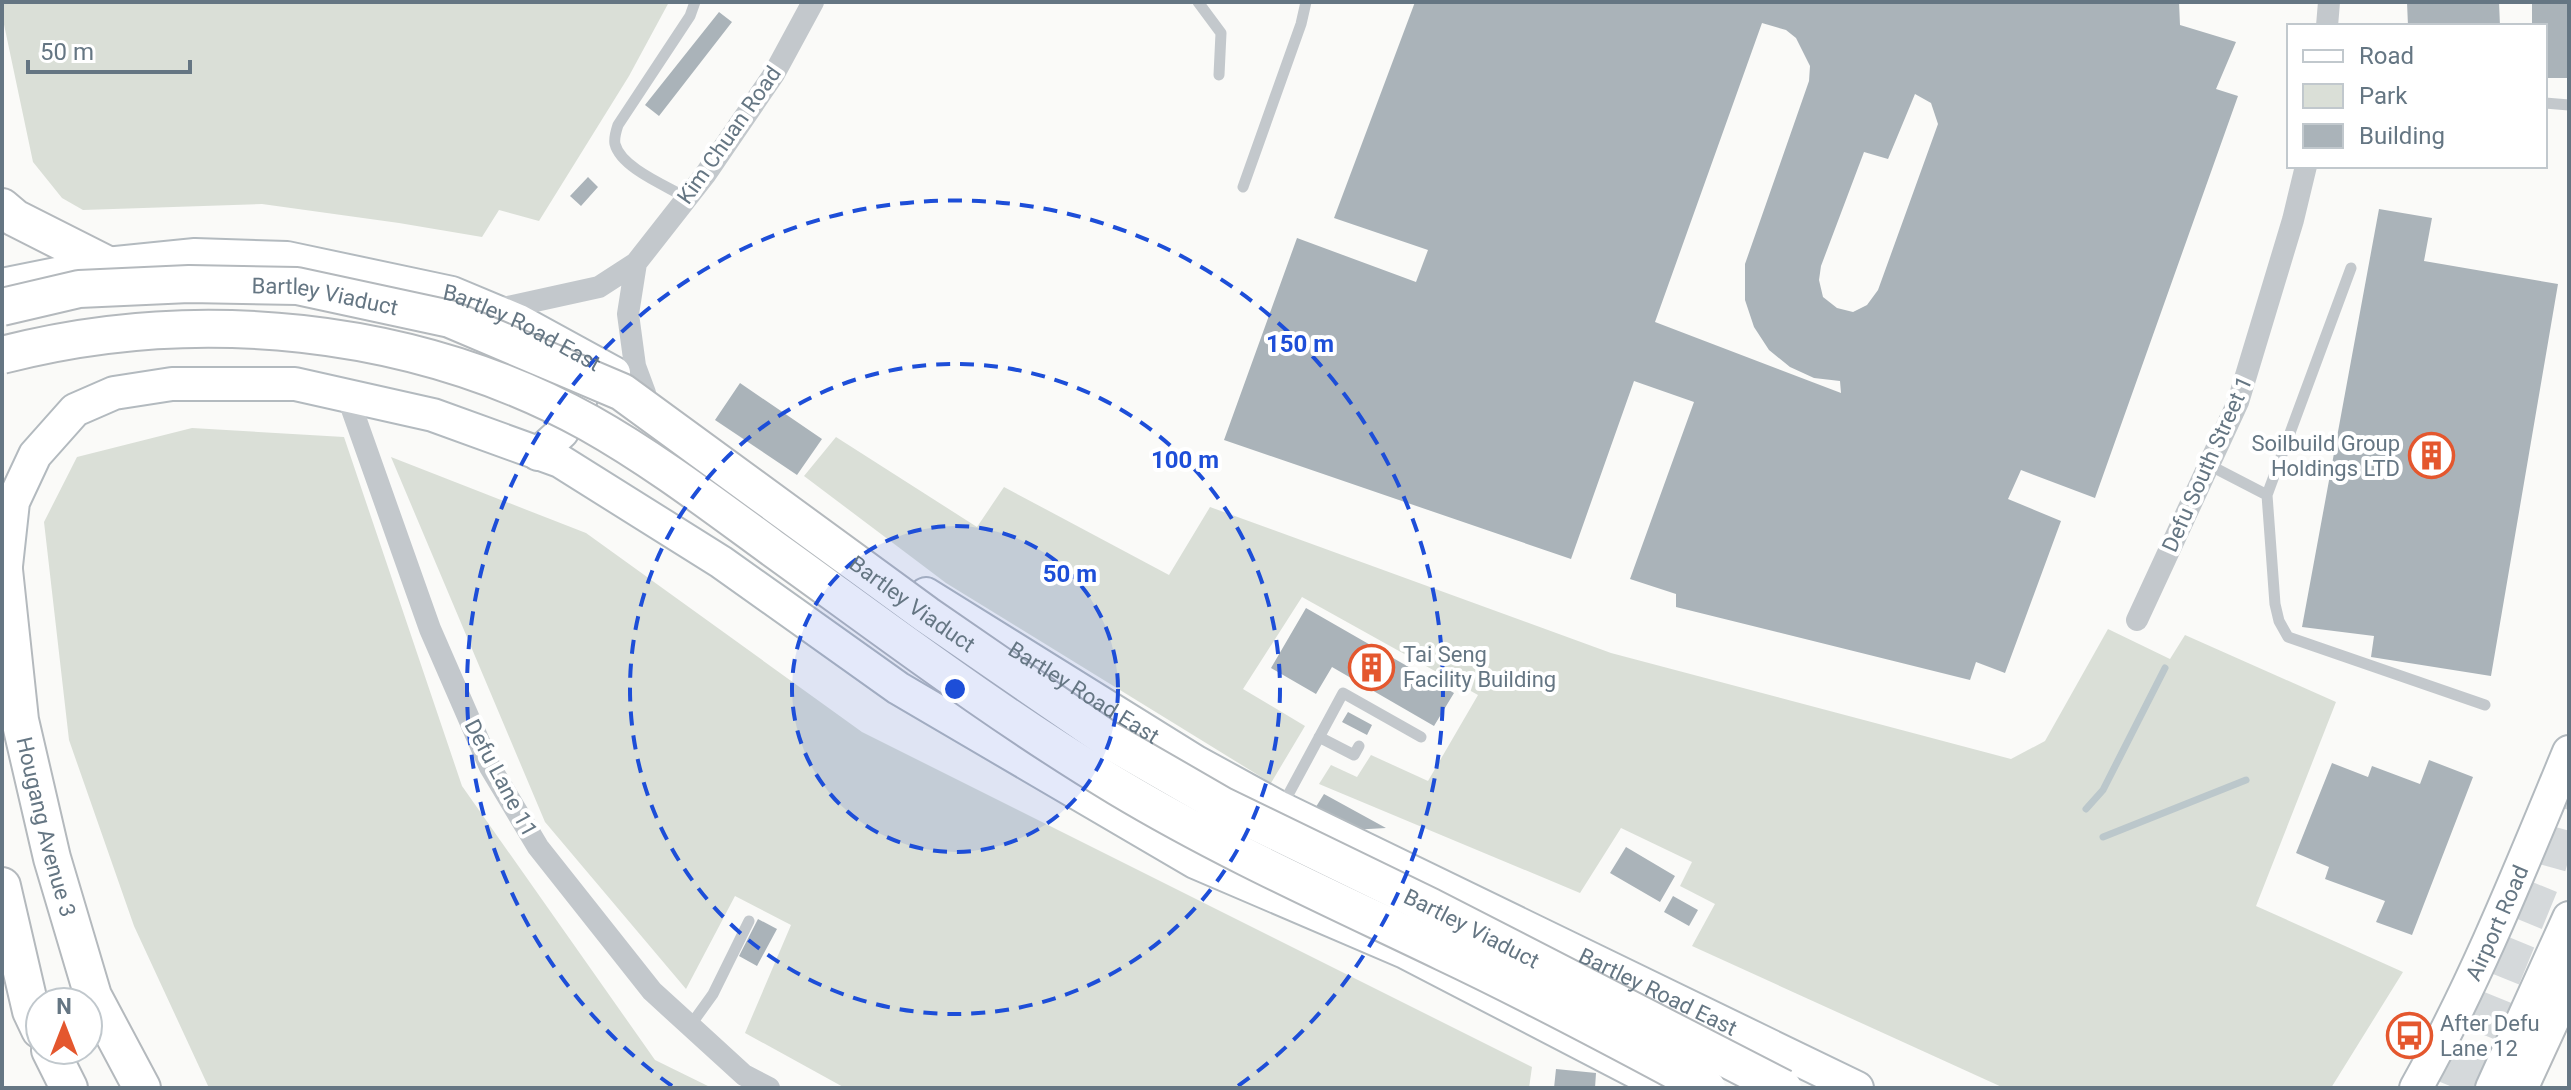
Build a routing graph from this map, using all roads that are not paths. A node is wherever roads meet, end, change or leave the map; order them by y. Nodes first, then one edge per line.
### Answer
1 (695, 2) edge
2 (813, 2) edge
3 (1198, 2) edge
4 (1306, 2) edge
5 (2329, 2) edge
6 (2327, 24) edge
7 (1219, 75) dead end
8 (2547, 103) edge
9 (2569, 105) edge
10 (2306, 168) edge
11 (1243, 187) dead end
12 (687, 198) junction
13 (2, 207) edge
14 (636, 263) junction
15 (106, 264) junction
16 (2351, 268) dead end
17 (2, 285) edge
18 (2, 307) edge
19 (493, 310) junction
20 (2, 355) edge
21 (592, 362) junction
22 (645, 393) junction
23 (347, 395) junction
24 (538, 454) junction
25 (2209, 465) junction
26 (2267, 495) junction
27 (4, 563) edge
28 (2137, 620) dead end
29 (1064, 680) junction
30 (2485, 705) dead end
31 (1319, 737) junction
32 (1421, 737) dead end
33 (1359, 746) dead end
34 (2569, 752) edge
35 (1009, 753) junction
36 (1280, 808) junction
37 (2, 886) edge
38 (2569, 918) edge
39 (749, 921) dead end
40 (2569, 975) edge
41 (25, 986) edge
42 (1664, 994) junction
43 (690, 1026) junction
44 (1617, 1062) junction
45 (58, 1066) edge
46 (69, 1088) edge
47 (142, 1088) edge
48 (769, 1088) edge
49 (1667, 1088) edge
50 (1707, 1088) edge
51 (1783, 1088) edge
52 (1857, 1088) edge
53 (2416, 1088) edge
54 (2492, 1088) edge
55 (2517, 1088) edge

1 - 12 lane
2 - 12 street, Kim Chuan Road
3 - 7 lane
4 - 11 lane
5 - 6 street
8 - 9 lane
10 - 25 street, Defu South Street 1
12 - 14 street, Kim Chuan Road
13 - 15 highway
14 - 19 street
14 - 22 street
15 - 17 main road, Bartley Road East
15 - 19 main road, Bartley Road East
16 - 26 lane
18 - 51 highway, Bartley Viaduct, bridge
19 - 21 main road, Bartley Road East
20 - 50 highway, Bartley Viaduct, bridge
21 - 22 main road, Bartley Road East
21 - 24 main road
22 - 29 main road, Bartley Road East
23 - 24 main road
23 - 27 main road
23 - 43 street, Defu Lane 11
24 - 35 main road
25 - 26 lane
25 - 28 street, Defu South Street 1
26 - 30 lane
27 - 47 highway, Hougang Avenue 3
29 - 35 main road
29 - 36 main road, Bartley Road East
31 - 32 lane
31 - 33 lane
31 - 36 lane
34 - 53 main road, Airport Road
35 - 44 main road
36 - 42 main road, Bartley Road East
37 - 41 highway
38 - 54 main road
39 - 43 lane
40 - 55 highway
42 - 44 main road
42 - 52 main road, Bartley Road East
43 - 48 street, Defu Lane 11
44 - 49 main road
45 - 46 highway

